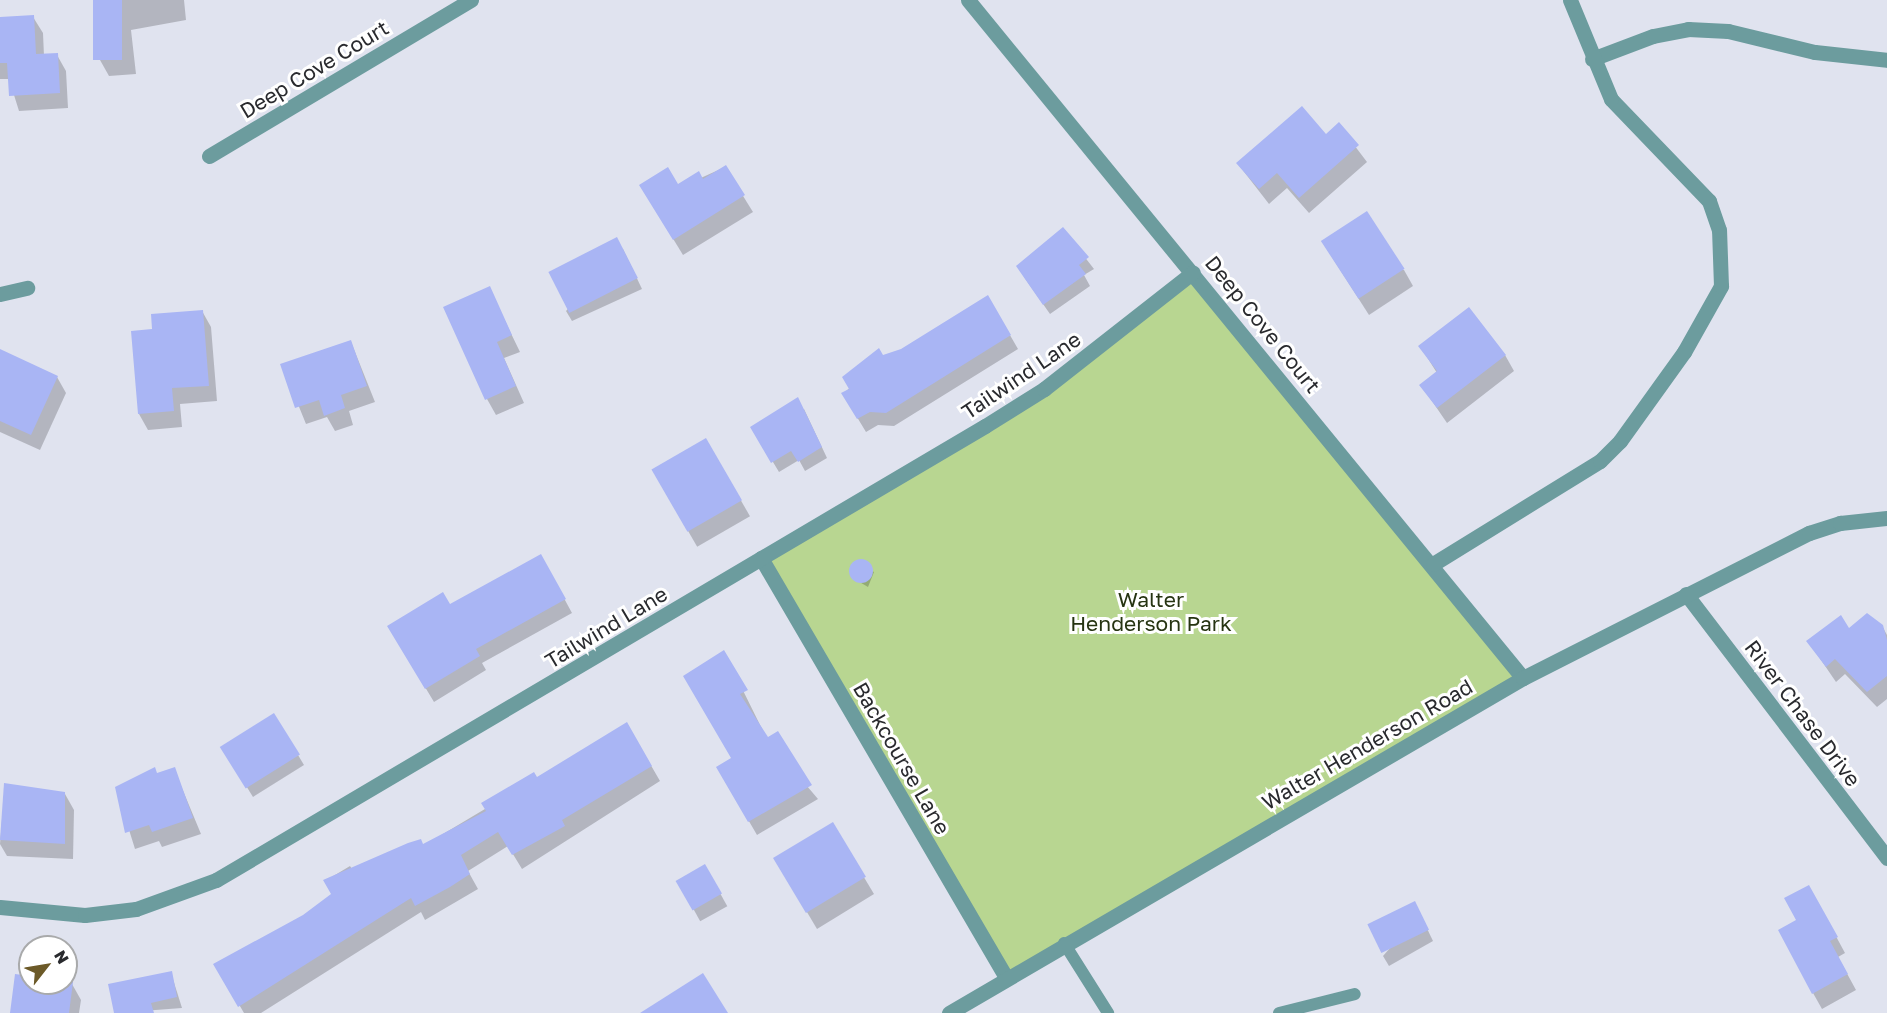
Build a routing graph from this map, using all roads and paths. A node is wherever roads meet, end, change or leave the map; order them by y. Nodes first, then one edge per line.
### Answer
1 (471, 0) edge
2 (968, 0) edge
3 (1570, 0) edge
4 (1592, 59) junction
5 (1887, 60) edge
6 (208, 156) dead end
7 (1193, 272) junction
8 (27, 288) dead end
9 (0, 294) edge
10 (1887, 518) edge
11 (761, 558) junction
12 (1433, 564) junction
13 (1686, 594) junction
14 (1523, 678) junction
15 (1887, 858) edge
16 (0, 907) edge
17 (1065, 943) junction
18 (1006, 978) junction
19 (1355, 994) dead end
20 (949, 1013) edge
21 (1108, 1013) edge
22 (1280, 1013) edge

1 - 6 street, Deep Cove Court
2 - 7 street, Deep Cove Court
3 - 4 street
4 - 5 street
4 - 12 street
7 - 11 street, Tailwind Lane
7 - 12 street, Deep Cove Court
8 - 9 street
10 - 13 street, Walter Henderson Road
11 - 16 street, Tailwind Lane
11 - 18 street, Backcourse Lane
12 - 14 street, Deep Cove Court
13 - 14 street, Walter Henderson Road
13 - 15 street, River Chase Drive
14 - 17 street, Walter Henderson Road
17 - 18 street, Walter Henderson Road
17 - 21 lane
18 - 20 street, Walter Henderson Road
19 - 22 lane

